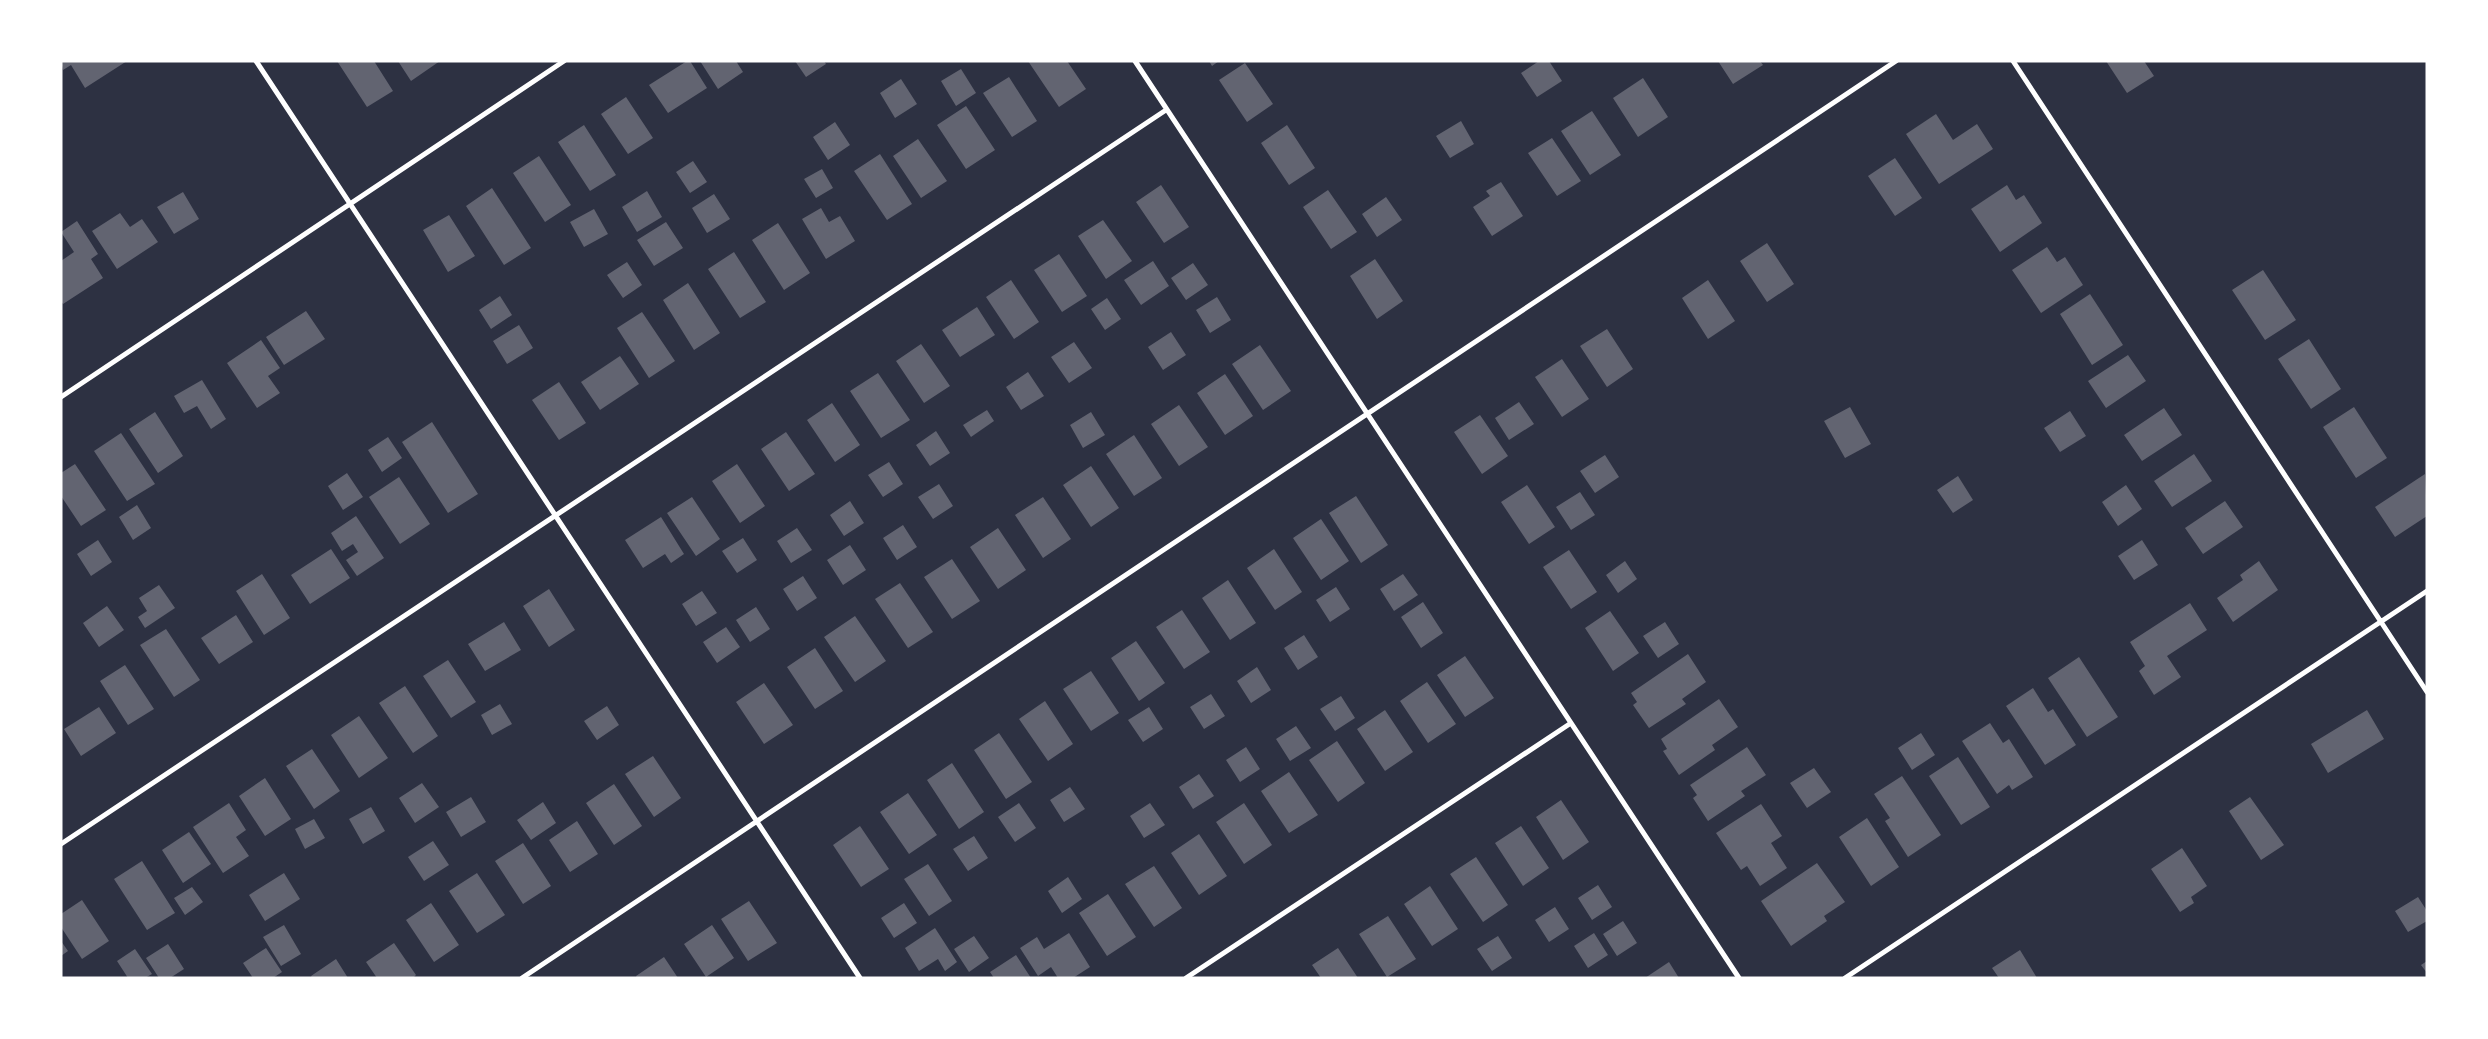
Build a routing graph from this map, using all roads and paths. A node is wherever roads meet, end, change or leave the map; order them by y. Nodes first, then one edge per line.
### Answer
1 (256, 61) edge
2 (564, 61) edge
3 (1134, 61) edge
4 (1896, 61) edge
5 (2013, 61) edge
6 (1166, 110) junction
7 (350, 204) junction
8 (61, 397) edge
9 (1367, 414) junction
10 (555, 516) junction
11 (2427, 591) edge
12 (2382, 622) junction
13 (2427, 692) edge
14 (1571, 723) junction
15 (757, 821) junction
16 (61, 844) edge
17 (522, 978) edge
18 (860, 978) edge
19 (1186, 978) edge
20 (1738, 978) edge
21 (1845, 978) edge

1 - 7 street
2 - 7 street
3 - 6 street
4 - 9 street
5 - 12 street
6 - 9 street
6 - 10 street
7 - 8 street
7 - 10 street
9 - 14 street
9 - 15 street
10 - 15 street
10 - 16 street
11 - 12 street
12 - 13 street
12 - 21 street
14 - 19 street
14 - 20 street
15 - 17 street
15 - 18 street

